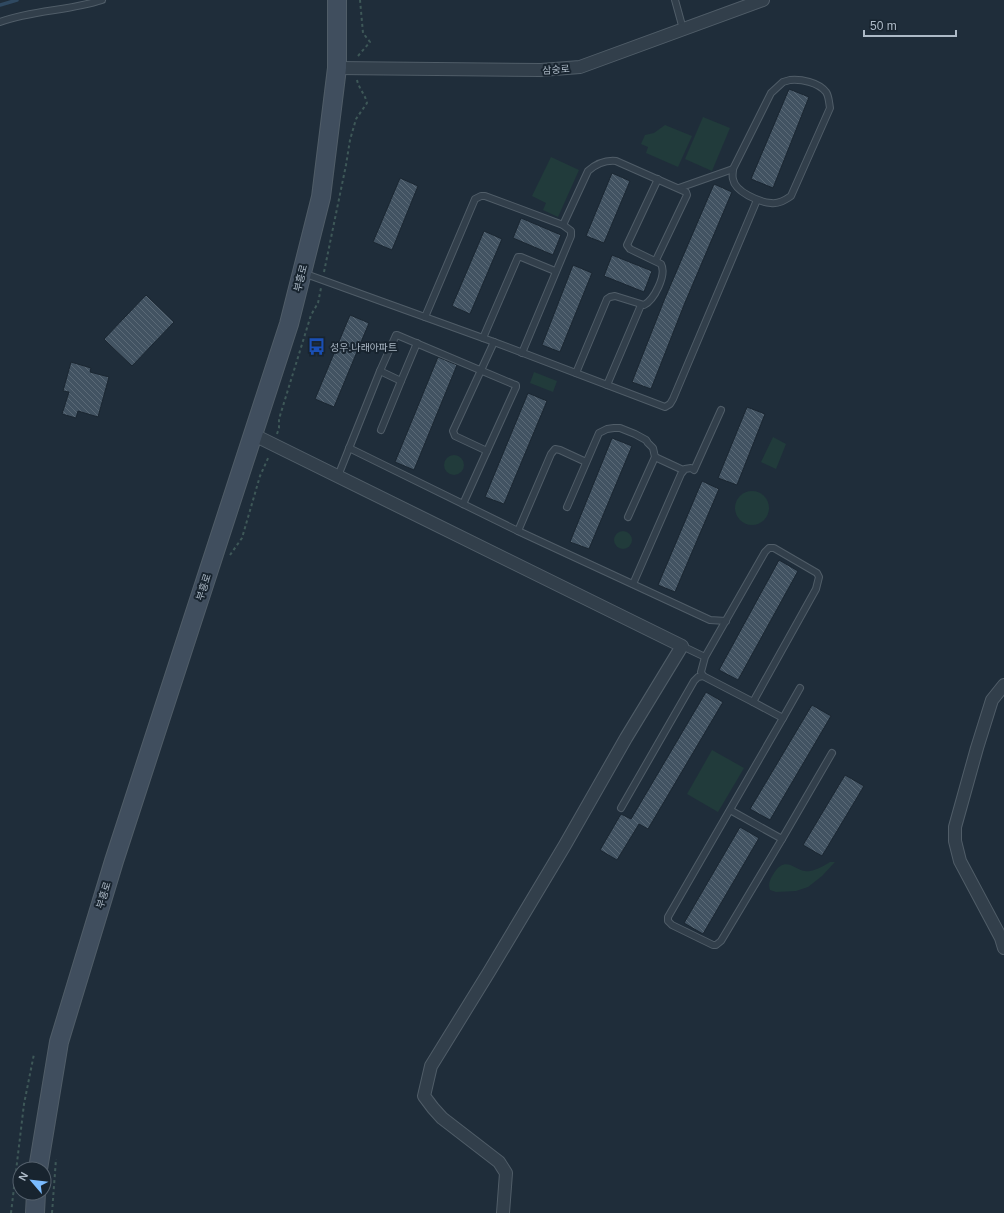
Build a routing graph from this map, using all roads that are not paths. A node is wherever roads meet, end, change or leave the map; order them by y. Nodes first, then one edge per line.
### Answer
1 (102, 0) edge
2 (337, 0) edge
3 (675, 0) edge
4 (763, 0) edge
5 (0, 22) edge
6 (683, 29) junction
7 (337, 68) junction
8 (733, 169) junction
9 (658, 179) junction
10 (679, 188) junction
11 (757, 200) junction
12 (563, 225) junction
13 (656, 260) junction
14 (555, 271) junction
15 (302, 272) junction
16 (641, 305) junction
17 (425, 317) junction
18 (483, 338) junction
19 (494, 342) junction
20 (417, 343) junction
21 (522, 353) junction
22 (481, 370) junction
23 (380, 371) junction
24 (576, 373) junction
25 (402, 381) junction
26 (607, 385) junction
27 (721, 410) dead end
28 (381, 430) dead end
29 (252, 434) junction
30 (349, 448) junction
31 (487, 451) junction
32 (655, 457) junction
33 (586, 462) junction
34 (683, 470) junction
35 (338, 476) junction
36 (463, 504) junction
37 (567, 508) dead end
38 (628, 517) dead end
39 (518, 531) junction
40 (633, 584) junction
41 (726, 621) junction
42 (682, 646) junction
43 (705, 658) junction
44 (703, 676) junction
45 (1004, 685) edge
46 (800, 688) dead end
47 (754, 702) junction
48 (783, 718) junction
49 (832, 753) dead end
50 (621, 808) dead end
51 (730, 810) junction
52 (782, 839) junction
53 (1004, 948) edge
54 (39, 1161) edge
55 (36, 1201) edge
56 (35, 1213) edge
57 (503, 1213) edge

1 - 5 lane
2 - 7 main road, 부흥로
3 - 6 lane
4 - 6 street, 삼숭로
6 - 7 street, 삼숭로
7 - 15 main road, 부흥로
8 - 10 lane
8 - 11 lane
8 - 11 lane
9 - 10 lane
9 - 12 lane
9 - 13 lane
10 - 13 lane
11 - 26 lane
12 - 14 lane
12 - 17 lane
13 - 16 lane
14 - 18 lane
14 - 21 lane
15 - 17 lane
15 - 29 main road, 부흥로
16 - 24 lane
16 - 26 lane
17 - 18 lane
18 - 19 lane
19 - 21 lane
19 - 22 lane
20 - 22 lane
20 - 23 lane
20 - 25 lane
21 - 24 lane
22 - 31 lane
22 - 31 lane
23 - 25 lane
23 - 30 lane
24 - 26 lane
25 - 28 lane
27 - 34 lane
29 - 35 street
29 - 54 main road, 부흥로
30 - 35 lane
30 - 36 lane
31 - 36 lane
32 - 33 lane
32 - 34 lane
32 - 38 lane
33 - 37 lane
33 - 39 lane
34 - 40 lane
35 - 42 street
36 - 39 lane
39 - 40 lane
40 - 41 lane
41 - 43 lane
41 - 47 lane
42 - 43 lane
42 - 57 street
43 - 44 lane
44 - 47 lane
44 - 50 lane
45 - 53 street
46 - 48 lane
47 - 48 lane
48 - 51 lane
49 - 52 lane
51 - 52 lane
51 - 52 lane
55 - 56 main road

